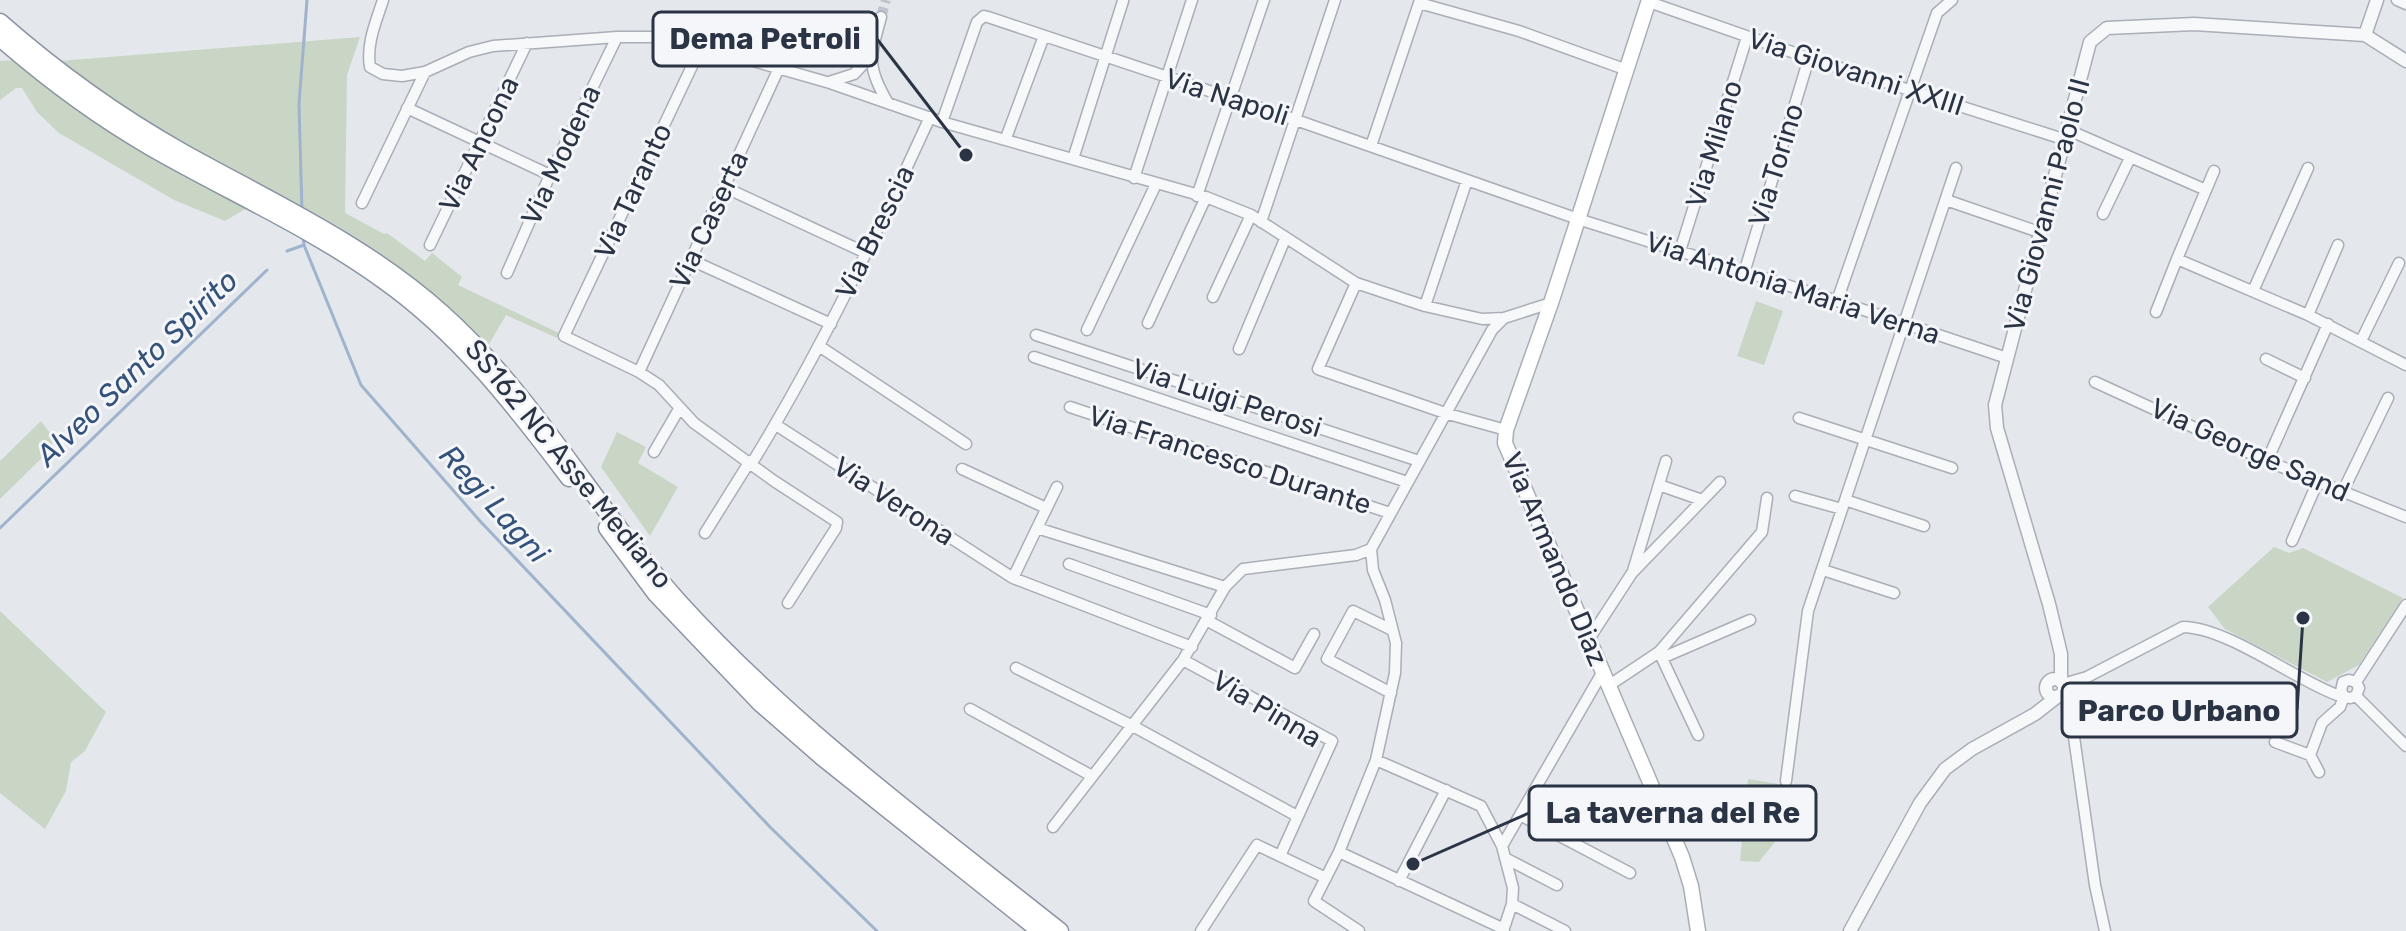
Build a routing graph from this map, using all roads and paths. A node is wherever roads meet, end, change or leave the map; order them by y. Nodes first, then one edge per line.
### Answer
1 (383, 0) edge
2 (1192, 0) edge
3 (1264, 0) edge
4 (1335, 0) edge
5 (1952, 0) edge
6 (2377, 0) edge
7 (2397, 0) edge
8 (1123, 1) edge
9 (1649, 1) edge
10 (2406, 4) edge
11 (881, 17) tunnel mouth
12 (0, 22) edge
13 (2365, 35) junction
14 (1044, 36) junction
15 (617, 37) junction
16 (1747, 37) junction
17 (0, 38) edge
18 (527, 43) junction
19 (702, 45) junction
20 (1107, 56) junction
21 (870, 57) junction
22 (1809, 58) junction
23 (2406, 61) edge
24 (779, 68) junction
25 (1627, 70) junction
26 (425, 72) junction
27 (1168, 77) junction
28 (827, 82) junction
29 (1909, 90) junction
30 (1232, 99) junction
31 (888, 103) junction
32 (407, 108) junction
33 (930, 117) junction
34 (1296, 120) junction
35 (942, 122) junction
36 (2065, 134) junction
37 (1006, 138) junction
38 (480, 142) junction
39 (1371, 146) junction
40 (2130, 158) junction
41 (1073, 159) junction
42 (1956, 168) dead end
43 (2308, 168) dead end
44 (2214, 171) dead end
45 (550, 175) junction
46 (1134, 178) junction
47 (1467, 180) junction
48 (1156, 184) junction
49 (724, 187) junction
50 (238, 188) junction
51 (2206, 190) junction
52 (1202, 197) junction
53 (1946, 200) junction
54 (362, 203) dead end
55 (2103, 214) dead end
56 (1256, 219) junction
57 (1578, 219) junction
58 (2039, 232) junction
59 (1285, 239) junction
60 (430, 245) dead end
61 (2338, 245) dead end
62 (1680, 251) junction
63 (866, 253) junction
64 (363, 258) junction
65 (2177, 259) junction
66 (691, 260) junction
67 (2399, 263) dead end
68 (507, 273) dead end
69 (1744, 273) junction
70 (1356, 283) junction
71 (2253, 291) junction
72 (1213, 297) dead end
73 (1837, 301) junction
74 (1551, 303) junction
75 (1425, 306) junction
76 (2156, 312) dead end
77 (2308, 315) junction
78 (1504, 318) junction
79 (1148, 323) dead end
80 (1904, 323) junction
81 (831, 324) junction
82 (2328, 324) junction
83 (1087, 330) dead end
84 (1036, 335) dead end
85 (2361, 341) junction
86 (819, 346) junction
87 (1239, 349) dead end
88 (1034, 357) dead end
89 (2007, 358) junction
90 (2266, 359) dead end
91 (2406, 365) edge
92 (639, 372) junction
93 (2305, 378) junction
94 (2095, 382) dead end
95 (2388, 398) dead end
96 (1070, 407) dead end
97 (679, 409) junction
98 (1448, 414) junction
99 (1799, 418) dead end
100 (776, 425) junction
101 (1506, 430) junction
102 (1864, 439) junction
103 (966, 444) dead end
104 (654, 452) dead end
105 (1419, 461) junction
106 (1666, 461) dead end
107 (2267, 461) junction
108 (751, 462) junction
109 (1952, 468) dead end
110 (962, 469) dead end
111 (2318, 481) junction
112 (1407, 482) junction
113 (1720, 482) dead end
114 (1659, 485) junction
115 (1057, 487) dead end
116 (2343, 491) junction
117 (1795, 496) dead end
118 (1767, 498) dead end
119 (1702, 500) junction
120 (1844, 505) junction
121 (1046, 508) junction
122 (1390, 513) junction
123 (2406, 517) edge
124 (1924, 526) dead end
125 (1037, 528) junction
126 (705, 533) dead end
127 (2292, 541) dead end
128 (1371, 549) junction
129 (1069, 564) dead end
130 (1823, 570) junction
131 (1632, 573) junction
132 (1013, 578) junction
133 (1225, 587) junction
134 (1894, 593) dead end
135 (788, 603) dead end
136 (2406, 605) edge
137 (1209, 618) junction
138 (1750, 620) dead end
139 (1392, 630) junction
140 (1314, 634) dead end
141 (1589, 639) junction
142 (1192, 647) junction
143 (1661, 655) junction
144 (1183, 660) junction
145 (1016, 668) dead end
146 (1605, 679) junction
147 (2057, 687) junction
148 (1391, 693) junction
149 (2350, 696) junction
150 (970, 709) dead end
151 (1131, 725) junction
152 (1698, 735) dead end
153 (2275, 742) dead end
154 (2406, 746) edge
155 (2310, 755) junction
156 (1376, 760) junction
157 (2319, 772) dead end
158 (1092, 776) junction
159 (1786, 781) dead end
160 (1446, 790) junction
161 (1520, 815) junction
162 (1297, 816) junction
163 (1053, 827) dead end
164 (1502, 846) junction
165 (1339, 852) junction
166 (1280, 856) junction
167 (1505, 858) junction
168 (1630, 873) dead end
169 (1326, 878) junction
170 (1399, 881) junction
171 (1557, 885) dead end
172 (1512, 904) junction
173 (1504, 930) edge
174 (1040, 931) edge
175 (1060, 931) edge
176 (1201, 931) edge
177 (1359, 931) edge
178 (1565, 931) edge
179 (1698, 931) edge
180 (1850, 931) edge
181 (2105, 931) edge

1 - 26 street
2 - 27 street
3 - 30 street
4 - 34 street
5 - 29 street
6 - 13 street
7 - 10 street
8 - 20 street
9 - 16 street, Via Giovanni XXIII
9 - 25 main road, Via Armando Diaz
11 - 21 street
12 - 50 highway, SS162 NC Asse Mediano
13 - 23 street
13 - 36 street, Via Giovanni Paolo II
14 - 20 street, Via Napoli
14 - 35 street, Via Napoli
14 - 37 street
15 - 18 street
15 - 19 street
15 - 45 street, Via Modena
16 - 22 street, Via Giovanni XXIII
16 - 62 street, Via Milano
17 - 50 highway, SS162 NC Asse Mediano
18 - 26 street
18 - 38 street, Via Ancona
19 - 24 street
19 - 92 street, Via Taranto
20 - 27 street, Via Napoli
20 - 41 street
21 - 28 street
21 - 31 street
22 - 29 street, Via Giovanni XXIII
22 - 69 street, Via Torino
24 - 28 street
24 - 49 street, Via Caserta
25 - 39 street
25 - 57 main road, Via Armando Diaz
26 - 32 street
27 - 30 street, Via Napoli
27 - 46 street
28 - 31 street
29 - 36 street, Via Giovanni XXIII
29 - 73 street
30 - 34 street, Via Napoli
30 - 52 street
31 - 33 street
32 - 38 street
32 - 54 street
33 - 35 street
33 - 63 street, Via Brescia
34 - 39 street, Via Napoli
34 - 56 street
35 - 37 street
36 - 40 street, Via Giovanni XXIII
36 - 58 street, Via Giovanni Paolo II
37 - 41 street
38 - 45 street
38 - 60 street, Via Ancona
39 - 47 street, Via Napoli
40 - 51 street, Via Giovanni XXIII
40 - 55 street
41 - 46 street
42 - 53 street
43 - 71 street
44 - 51 street
45 - 68 street, Via Modena
46 - 48 street
47 - 57 street, Via Napoli
47 - 75 street
48 - 52 street
48 - 83 street
49 - 63 street
49 - 66 street, Via Caserta
50 - 64 highway, SS162 NC Asse Mediano
51 - 65 street
52 - 56 street
52 - 79 street
53 - 58 street
53 - 80 street
56 - 59 street
56 - 72 street
57 - 62 street, Via Antonia Maria Verna
57 - 74 main road, Via Armando Diaz
58 - 89 street, Via Giovanni Paolo II
59 - 70 street
59 - 87 street
61 - 77 street
62 - 69 street, Via Antonia Maria Verna
63 - 81 street, Via Brescia
64 - 174 highway, SS162 NC Asse Mediano
64 - 175 highway, SS162 NC Asse Mediano
65 - 71 street
65 - 76 street
66 - 81 street
66 - 92 street, Via Caserta
67 - 85 street
69 - 73 street, Via Antonia Maria Verna
70 - 75 street
70 - 98 street
71 - 77 street
73 - 80 street, Via Antonia Maria Verna
74 - 78 street
74 - 101 main road, Via Armando Diaz
75 - 78 street
77 - 82 street
78 - 98 street
80 - 89 street, Via Antonia Maria Verna
80 - 102 street
81 - 86 street, Via Brescia
82 - 85 street
82 - 93 street
84 - 105 street, Via Luigi Perosi
85 - 91 street
86 - 100 street, Via Brescia
86 - 103 street
88 - 112 street
89 - 147 street, Via Giovanni Paolo II
90 - 93 street
92 - 97 street
93 - 107 street
94 - 107 street, Via George Sand
95 - 116 street
96 - 122 street, Via Francesco Durante
97 - 104 street
97 - 108 street
98 - 101 street
98 - 105 street
99 - 102 street
100 - 108 street, Via Brescia
100 - 132 street, Via Verona
101 - 141 main road, Via Armando Diaz
102 - 109 street
102 - 120 street
105 - 112 street
106 - 114 street
107 - 111 street, Via George Sand
108 - 126 street, Via Brescia
108 - 135 street
110 - 121 street
111 - 116 street, Via George Sand
111 - 127 street
112 - 122 street
113 - 119 street
114 - 119 street
114 - 131 street
115 - 121 street
116 - 123 street, Via George Sand
117 - 120 street
118 - 143 street
119 - 131 street
120 - 124 street
120 - 130 street
121 - 125 street
122 - 128 street
125 - 132 street
125 - 133 street
128 - 133 street
128 - 139 street
129 - 137 street
130 - 134 street
130 - 159 street
131 - 141 street
132 - 142 street, Via Verona
133 - 137 street
136 - 149 street
137 - 140 street
137 - 142 street
138 - 143 street
139 - 148 street
139 - 148 street
141 - 146 main road, Via Armando Diaz
142 - 144 street
143 - 146 street
143 - 152 street
144 - 151 street
144 - 162 street, Via Pinna
145 - 151 street
146 - 161 street
146 - 179 main road, Via Armando Diaz
147 - 149 street
147 - 180 street
147 - 181 street
148 - 156 street
149 - 154 street
149 - 155 street
150 - 158 street
151 - 158 street
151 - 162 street
153 - 155 street
155 - 157 street
156 - 160 street
156 - 165 street
158 - 163 street
160 - 164 street
160 - 170 street
161 - 164 street
161 - 168 street
162 - 166 street, Via Pinna
164 - 167 street
165 - 169 street
165 - 170 street
166 - 169 street
166 - 176 street
167 - 171 street
167 - 172 street
169 - 177 street
170 - 173 street
172 - 173 street
172 - 178 street

